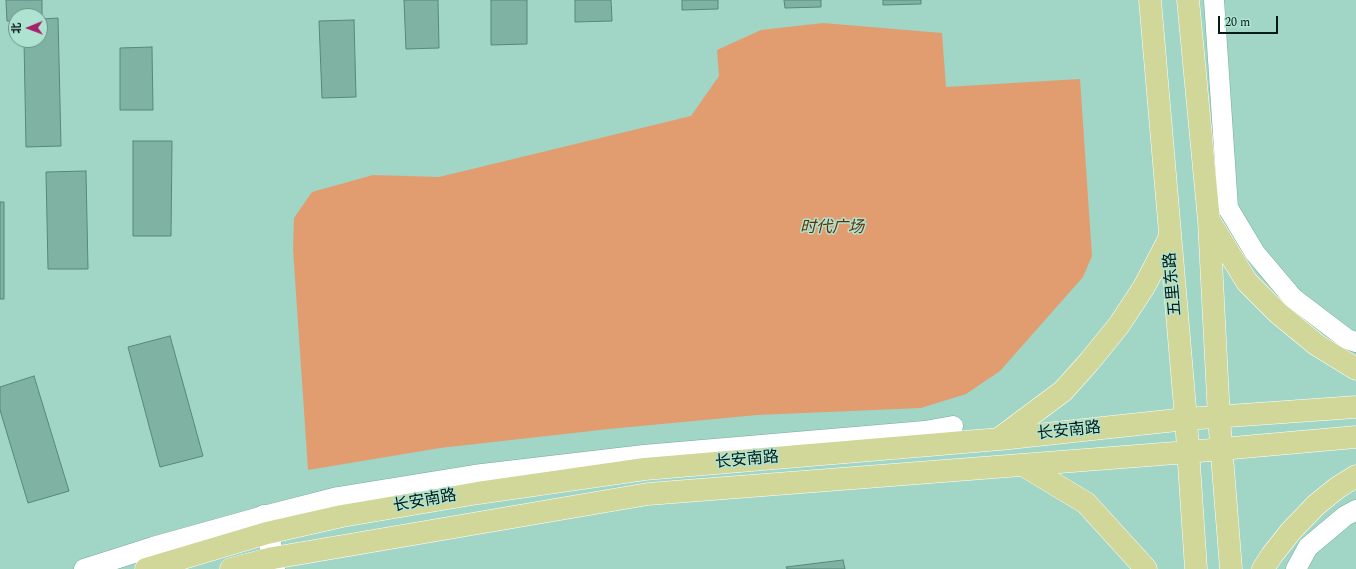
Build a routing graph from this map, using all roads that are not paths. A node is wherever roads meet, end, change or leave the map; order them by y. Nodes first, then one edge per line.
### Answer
1 (1150, 0) edge
2 (1188, 0) edge
3 (1214, 0) edge
4 (1209, 221) junction
5 (1170, 237) junction
6 (1356, 342) edge
7 (1356, 369) edge
8 (1356, 407) edge
9 (1218, 418) junction
10 (1186, 419) junction
11 (953, 426) dead end
12 (1356, 437) edge
13 (1000, 439) junction
14 (1221, 449) junction
15 (1188, 452) junction
16 (1023, 464) junction
17 (1356, 476) edge
18 (1356, 510) edge
19 (266, 524) junction
20 (274, 563) edge
21 (84, 569) edge
22 (146, 569) edge
23 (231, 569) edge
24 (1146, 569) edge
25 (1196, 569) edge
26 (1231, 569) edge
27 (1263, 569) edge
28 (1296, 569) edge

1 - 5 main road, 五里东路
2 - 4 main road
3 - 6 street
4 - 7 main road
4 - 9 main road
5 - 10 main road, 五里东路
5 - 13 main road
8 - 9 main road, 长安南路
9 - 10 main road, 长安南路
9 - 14 main road
10 - 13 main road, 长安南路
10 - 15 main road, 五里东路
11 - 19 street
12 - 14 main road, 长安南路
13 - 19 main road, 长安南路
14 - 15 main road, 长安南路
14 - 26 main road
15 - 16 main road, 长安南路
15 - 25 main road, 五里东路
16 - 20 main road, 长安南路
16 - 24 main road
17 - 27 main road
18 - 28 street
19 - 20 street
19 - 21 street
19 - 22 main road, 长安南路
20 - 23 main road, 长安南路

